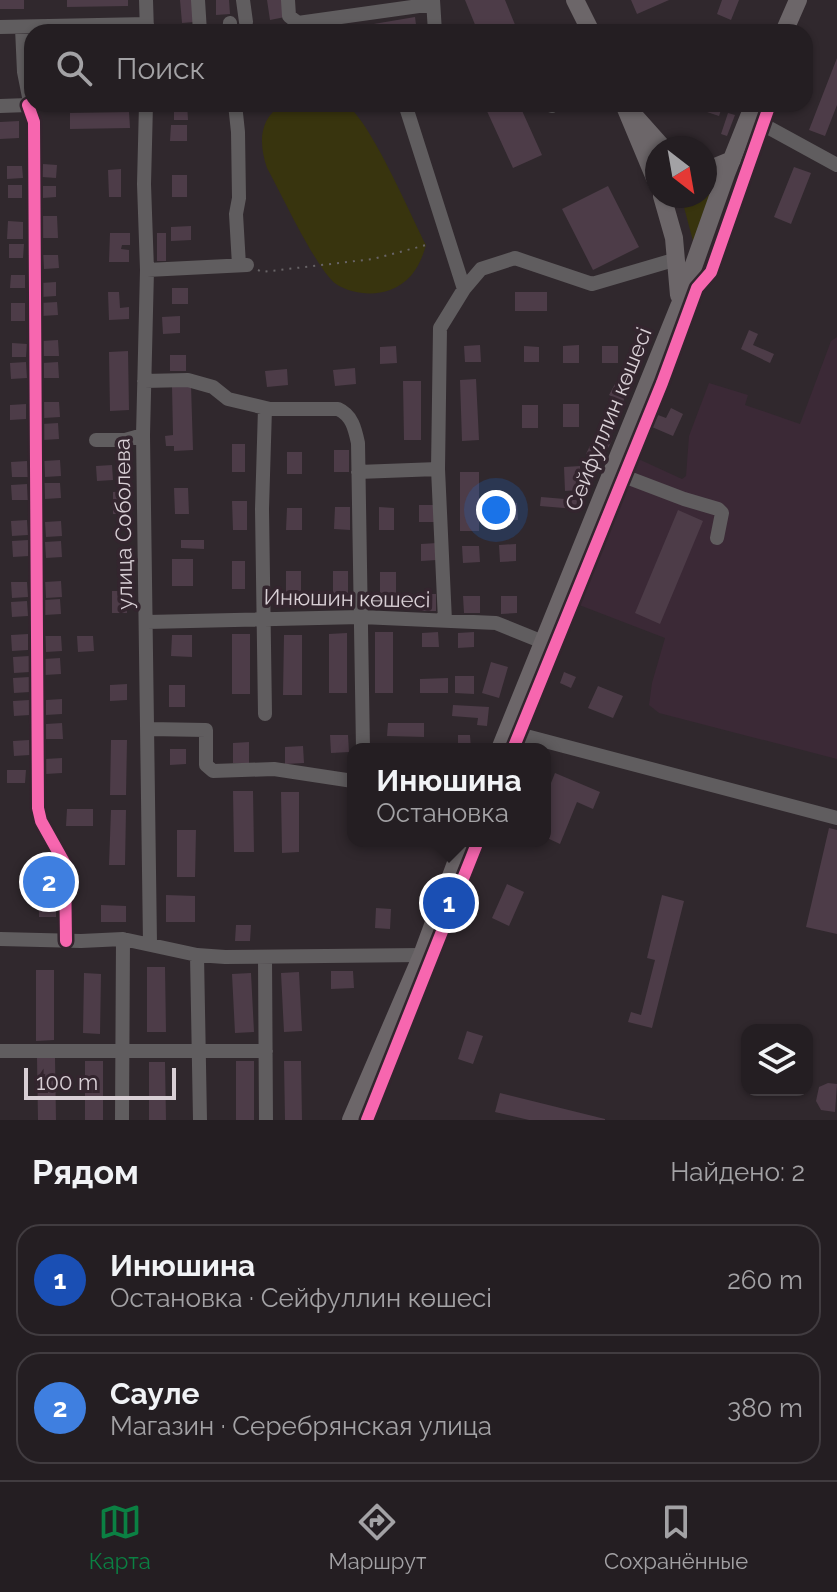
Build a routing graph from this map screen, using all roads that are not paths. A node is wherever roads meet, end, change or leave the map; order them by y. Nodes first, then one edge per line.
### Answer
1 (146, 0) edge
2 (198, 0) edge
3 (243, 0) edge
4 (288, 0) edge
5 (575, 0) edge
6 (798, 0) edge
7 (433, 2) edge
8 (246, 22) dead end
9 (147, 24) edge
10 (200, 24) edge
11 (434, 24) edge
12 (587, 24) edge
13 (788, 24) edge
14 (0, 27) edge
15 (22, 28) joint
16 (24, 49) edge
17 (24, 101) edge
18 (0, 106) edge
19 (32, 112) edge
20 (146, 112) edge
21 (236, 112) edge
22 (408, 112) edge
23 (627, 112) edge
24 (630, 112) edge
25 (752, 112) edge
26 (754, 112) edge
27 (652, 136) edge
28 (636, 137) junction
29 (645, 147) edge
30 (645, 157) edge
31 (730, 164) junction
32 (836, 164) edge
33 (717, 167) edge
34 (717, 171) edge
35 (666, 208) edge
36 (677, 259) junction
37 (147, 270) junction
38 (464, 289) junction
39 (680, 304) junction
40 (144, 381) junction
41 (265, 408) junction
42 (143, 435) junction
43 (96, 440) dead end
44 (438, 469) junction
45 (358, 472) junction
46 (613, 472) junction
47 (717, 538) dead end
48 (361, 617) junction
49 (265, 619) junction
50 (445, 621) junction
51 (147, 622) junction
52 (543, 642) junction
53 (265, 714) dead end
54 (149, 729) junction
55 (507, 731) junction
56 (363, 743) edge
57 (502, 743) edge
58 (347, 780) edge
59 (837, 818) edge
60 (462, 847) edge
61 (0, 939) edge
62 (123, 939) junction
63 (66, 941) junction
64 (150, 943) junction
65 (197, 955) junction
66 (422, 955) junction
67 (265, 957) junction
68 (0, 1051) edge
69 (123, 1051) junction
70 (266, 1051) junction
71 (199, 1052) junction
72 (122, 1120) edge
73 (200, 1120) edge
74 (266, 1120) edge
75 (351, 1120) edge

1 - 9 street
2 - 10 street
3 - 8 street
4 - 7 street
5 - 12 main road
6 - 13 main road
7 - 11 street
14 - 15 street
15 - 16 street
17 - 18 street
19 - 63 street
20 - 37 street, улица Соболева
21 - 37 street
22 - 38 street
23 - 28 main road
24 - 27 main road
25 - 31 main road, Сейфуллин көшесі
26 - 32 street
28 - 29 main road
28 - 30 main road
31 - 33 main road
31 - 34 main road
31 - 39 main road, Сейфуллин көшесі
35 - 36 main road
36 - 38 street
36 - 39 main road
37 - 40 street, улица Соболева
38 - 44 street
39 - 46 main road, Сейфуллин көшесі
40 - 41 street
40 - 42 street, улица Соболева
41 - 45 street
41 - 49 street
42 - 43 street
42 - 51 street, улица Соболева
44 - 45 street
44 - 50 street
45 - 48 street
46 - 47 street
46 - 52 main road, Сейфуллин көшесі
48 - 49 street, Инюшин көшесі
48 - 50 street, Инюшин көшесі
48 - 56 street
49 - 51 street, Инюшин көшесі
49 - 53 street
50 - 52 street, Инюшин көшесі
51 - 54 street, улица Соболева
52 - 55 main road, Сейфуллин көшесі
54 - 58 street
54 - 64 street, улица Соболева
55 - 57 main road, Сейфуллин көшесі
55 - 59 street
60 - 66 main road
61 - 63 street
62 - 63 street
62 - 64 street
62 - 69 street
64 - 65 street
65 - 67 street
65 - 71 street
66 - 67 street
66 - 75 main road
67 - 70 street
68 - 69 street
69 - 71 street
69 - 72 street
70 - 71 street
70 - 74 street
71 - 73 street

